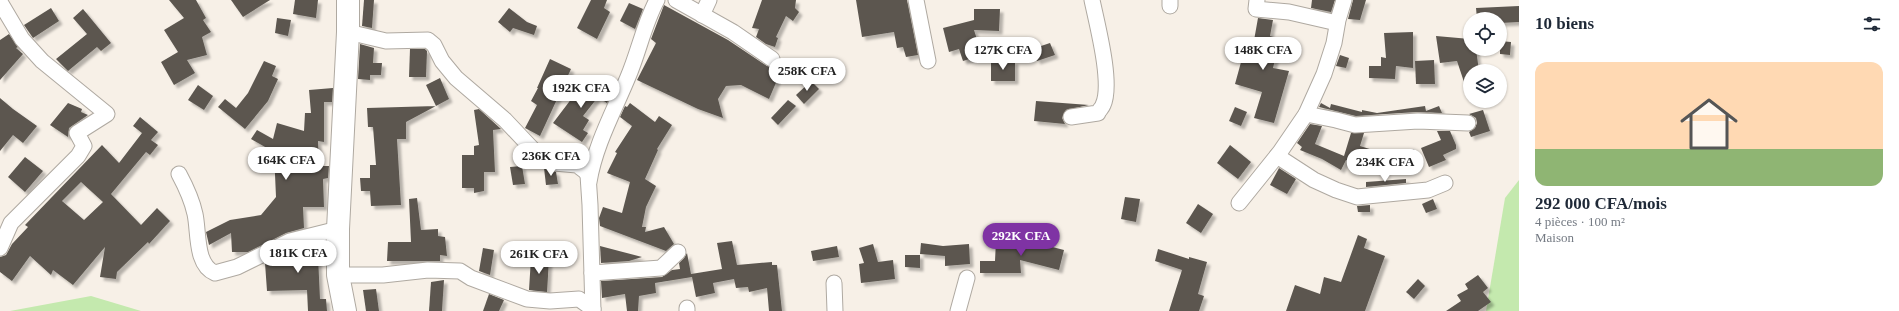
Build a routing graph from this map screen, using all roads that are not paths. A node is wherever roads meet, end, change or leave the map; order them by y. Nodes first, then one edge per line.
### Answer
1 (348, 0) edge
2 (657, 0) edge
3 (676, 0) edge
4 (709, 0) edge
5 (916, 0) edge
6 (1092, 0) edge
7 (1257, 0) edge
8 (1344, 0) edge
9 (0, 2) edge
10 (702, 15) junction
11 (1337, 23) junction
12 (348, 32) junction
13 (772, 60) dead end
14 (928, 61) dead end
15 (1306, 114) junction
16 (1071, 117) dead end
17 (1468, 123) dead end
18 (1277, 156) junction
19 (179, 174) dead end
20 (589, 183) junction
21 (1445, 183) dead end
22 (1239, 203) dead end
23 (338, 229) junction
24 (0, 248) edge
25 (678, 252) dead end
26 (592, 273) junction
27 (338, 275) junction
28 (967, 278) dead end
29 (834, 283) dead end
30 (593, 310) edge
31 (345, 311) edge
32 (835, 311) edge
33 (958, 311) edge

1 - 12 street
2 - 20 street
3 - 10 street
4 - 10 street
5 - 14 street
6 - 16 street
7 - 11 street
8 - 11 street
9 - 24 street
10 - 13 street
11 - 15 street
12 - 20 street
12 - 23 street
15 - 17 street
15 - 18 street
18 - 21 street
18 - 22 street
19 - 23 street
20 - 26 street
23 - 27 street
25 - 26 street
26 - 30 street
27 - 30 street
27 - 31 street
28 - 33 street
29 - 32 street

